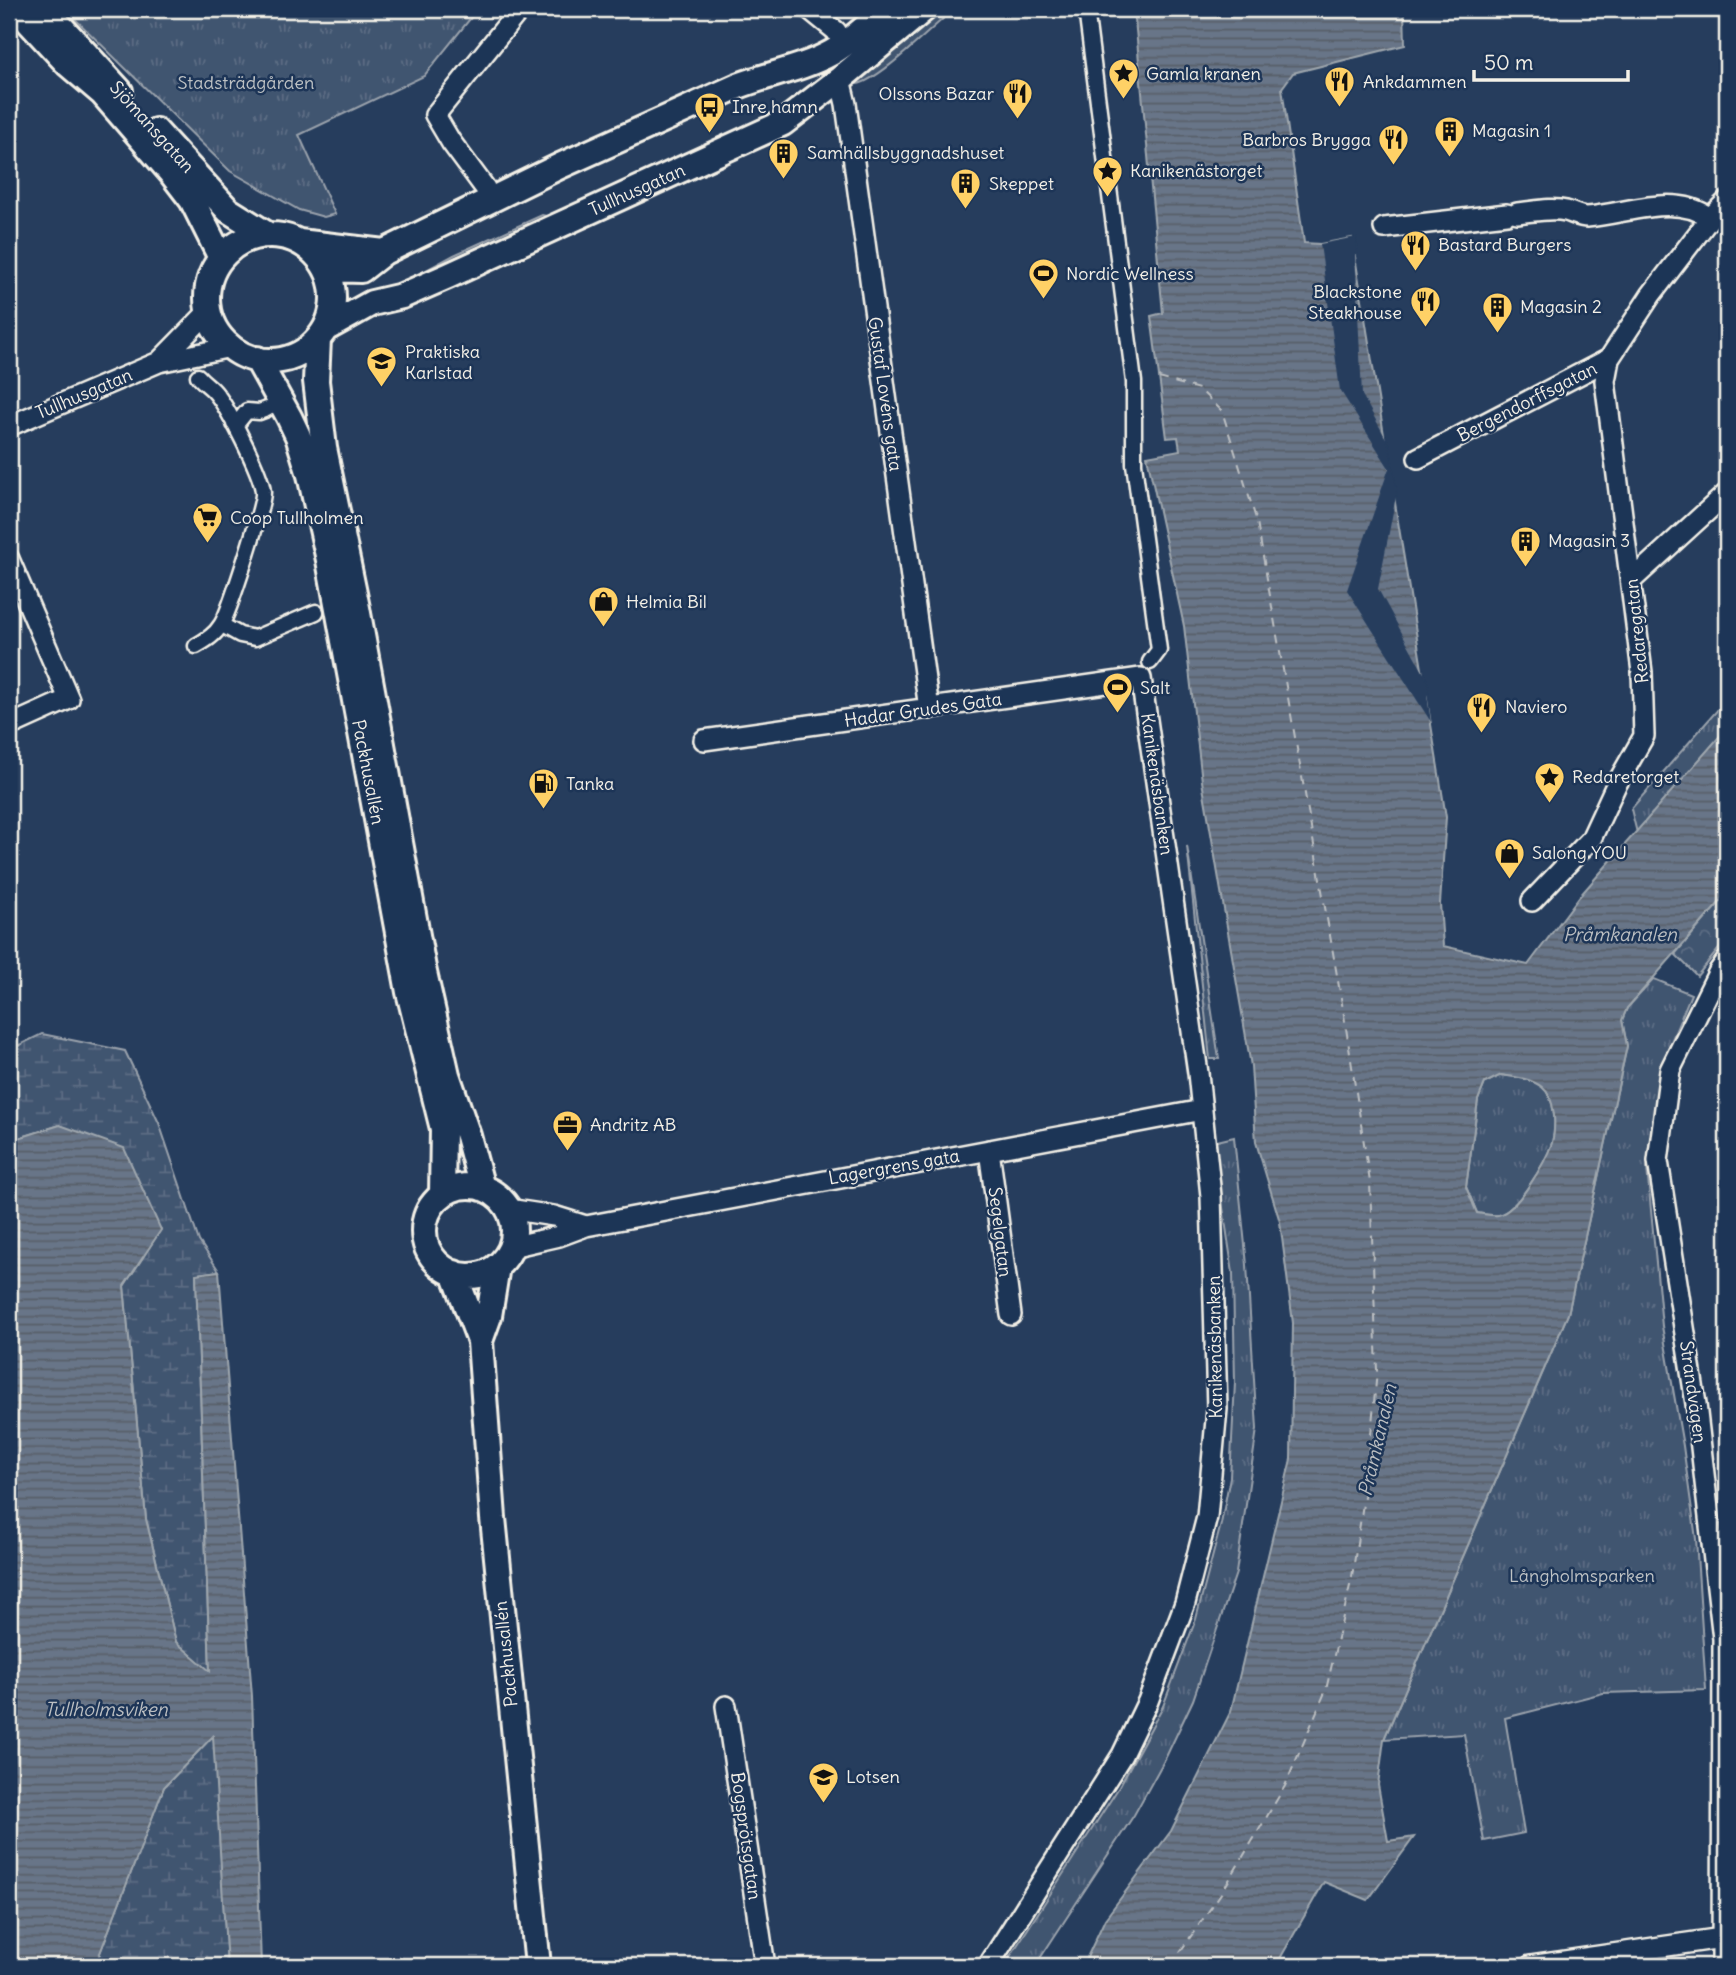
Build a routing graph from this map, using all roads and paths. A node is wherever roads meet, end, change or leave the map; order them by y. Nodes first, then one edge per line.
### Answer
1 (17, 9) edge
2 (45, 9) edge
3 (520, 9) edge
4 (809, 9) edge
5 (887, 9) edge
6 (924, 9) edge
7 (1086, 9) edge
8 (844, 44) junction
9 (840, 79) junction
10 (490, 201) junction
11 (1721, 210) edge
12 (1384, 228) dead end
13 (268, 235) junction
14 (299, 242) junction
15 (384, 252) junction
16 (216, 266) junction
17 (326, 269) junction
18 (208, 312) junction
19 (315, 340) junction
20 (231, 347) junction
21 (257, 359) junction
22 (1609, 359) junction
23 (159, 362) junction
24 (198, 376) dead end
25 (267, 409) dead end
26 (234, 424) junction
27 (9, 426) edge
28 (1418, 458) dead end
29 (1727, 493) edge
30 (9, 559) edge
31 (1632, 580) junction
32 (316, 612) dead end
33 (222, 625) junction
34 (196, 646) dead end
35 (1145, 670) junction
36 (929, 709) junction
37 (9, 726) edge
38 (704, 740) dead end
39 (1532, 901) dead end
40 (1727, 960) edge
41 (1202, 1110) junction
42 (989, 1150) junction
43 (482, 1188) junction
44 (442, 1195) junction
45 (508, 1209) junction
46 (586, 1226) junction
47 (504, 1257) junction
48 (454, 1273) junction
49 (1011, 1315) dead end
50 (480, 1341) junction
51 (1725, 1639) edge
52 (726, 1706) dead end
53 (1722, 1938) junction
54 (538, 1966) edge
55 (765, 1966) edge
56 (988, 1966) edge
57 (1530, 1966) edge
58 (1722, 1966) edge

1 - 16 street, Sjömansgatan
2 - 13 street, Sjömansgatan
3 - 10 street
4 - 8 street
5 - 8 street
6 - 9 street, Tullhusgatan
7 - 35 street
8 - 10 street
9 - 19 street, Tullhusgatan
9 - 36 street, Gustaf Lovéns gata
10 - 15 street
11 - 12 street
11 - 22 street, Bergendorffsgatan
13 - 14 street
13 - 16 street
14 - 15 street
14 - 17 street
15 - 17 street
16 - 18 street
17 - 19 street
18 - 20 street
18 - 23 street, Tullhusgatan
19 - 21 street
19 - 43 street, Packhusallén
20 - 21 street
20 - 23 street, Tullhusgatan
21 - 44 street, Packhusallén
22 - 28 street, Bergendorffsgatan
22 - 31 street, Redaregatan
23 - 27 street, Tullhusgatan
24 - 26 street
25 - 26 street
26 - 33 street
29 - 31 street
30 - 37 street
31 - 39 street, Redaregatan
32 - 33 street
33 - 34 street
35 - 36 street, Hadar Grudes Gata
35 - 41 street, Kanikenäsbanken
36 - 38 street, Hadar Grudes Gata
40 - 51 street, Strandvägen
41 - 42 street, Lagergrens gata
41 - 56 street, Kanikenäsbanken
42 - 46 street, Lagergrens gata
42 - 49 street, Segelgatan
43 - 44 street
43 - 45 street
44 - 48 street
45 - 46 street, Lagergrens gata
45 - 47 street
46 - 47 street, Lagergrens gata
47 - 48 street
47 - 50 street, Packhusallén
48 - 50 street, Packhusallén
50 - 54 street, Packhusallén
51 - 53 street, Strandvägen
52 - 55 street, Bogsprötsgatan
53 - 57 street
53 - 58 street, Strandvägen

